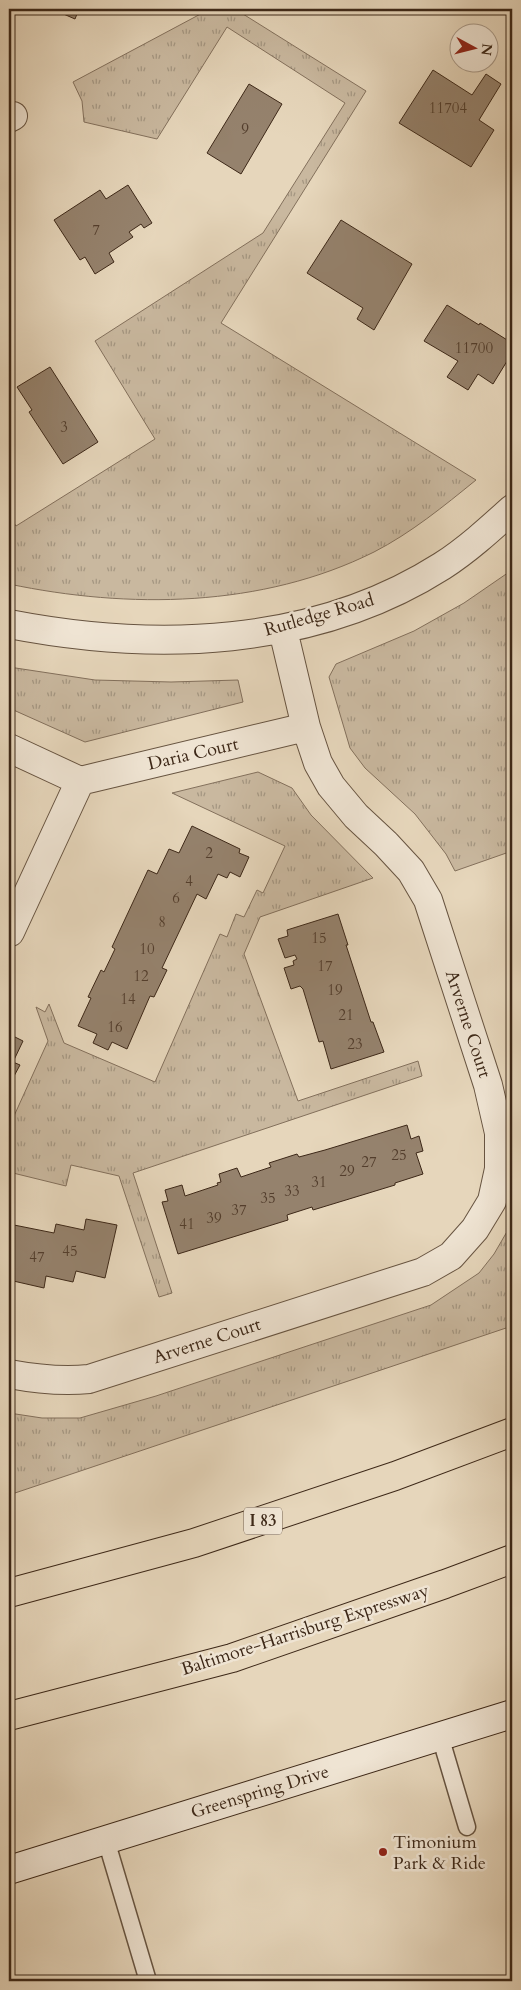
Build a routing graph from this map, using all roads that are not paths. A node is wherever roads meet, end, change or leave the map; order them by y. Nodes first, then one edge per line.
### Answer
1 (512, 509) edge
2 (9, 624) edge
3 (283, 630) junction
4 (306, 727) junction
5 (9, 748) edge
6 (80, 780) junction
7 (9, 932) edge
8 (9, 1374) edge
9 (512, 1432) edge
10 (512, 1559) edge
11 (9, 1593) edge
12 (512, 1714) edge
13 (9, 1716) edge
14 (440, 1736) junction
15 (467, 1827) dead end
16 (106, 1840) junction
17 (9, 1870) edge
18 (148, 1981) edge

1 - 3 street, Rutledge Road
2 - 3 street, Rutledge Road
3 - 4 street, Arverne Court
4 - 6 street, Daria Court
4 - 8 street, Arverne Court
5 - 6 street
6 - 7 street
9 - 11 highway, I 83
10 - 13 highway, Baltimore-Harrisburg Expressway
12 - 14 street, Greenspring Drive
14 - 15 lane
14 - 16 street, Greenspring Drive
16 - 17 street, Greenspring Drive
16 - 18 lane

